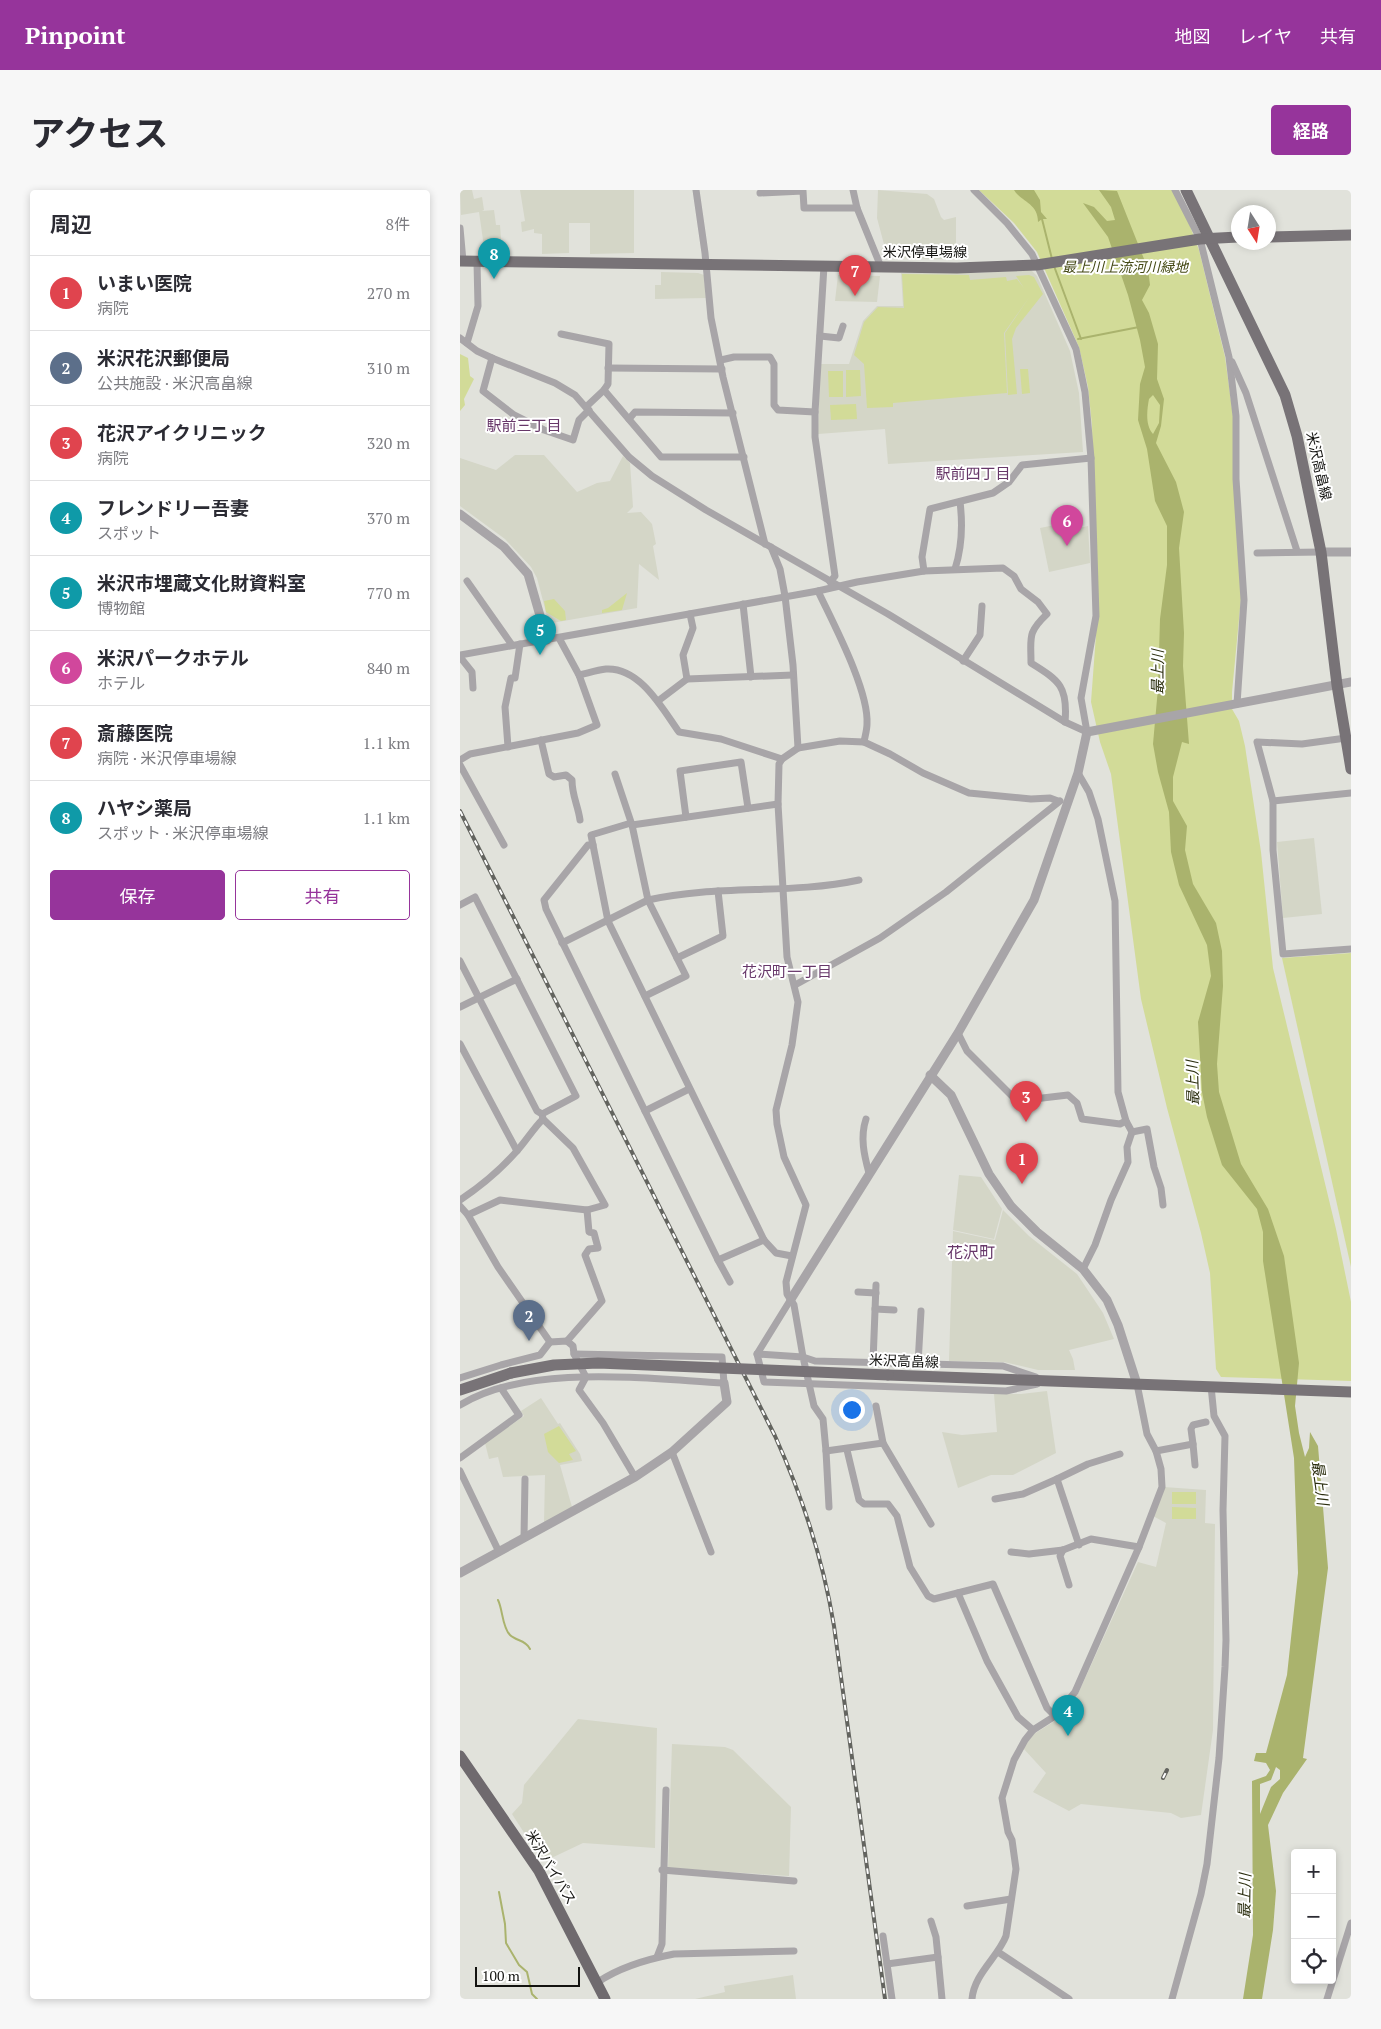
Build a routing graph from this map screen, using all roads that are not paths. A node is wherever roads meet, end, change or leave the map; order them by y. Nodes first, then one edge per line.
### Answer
1 (696, 190) edge
2 (854, 190) edge
3 (974, 190) edge
4 (1176, 190) edge
5 (1186, 190) edge
6 (802, 191) edge
7 (760, 193) dead end
8 (857, 208) junction
9 (460, 228) edge
10 (1351, 235) edge
11 (1231, 237) edge
12 (1276, 237) edge
13 (1200, 239) junction
14 (461, 261) edge
15 (476, 262) junction
16 (706, 264) junction
17 (1042, 264) junction
18 (824, 266) junction
19 (881, 267) junction
20 (844, 326) dead end
21 (561, 334) dead end
22 (820, 336) junction
23 (460, 338) edge
24 (467, 343) junction
25 (1229, 357) junction
26 (492, 358) junction
27 (721, 360) junction
28 (608, 368) junction
29 (722, 370) junction
30 (604, 390) junction
31 (588, 408) junction
32 (814, 412) junction
33 (733, 413) junction
34 (629, 419) junction
35 (744, 457) junction
36 (1091, 458) junction
37 (960, 502) junction
38 (460, 514) edge
39 (768, 546) junction
40 (1297, 551) junction
41 (1321, 552) junction
42 (1351, 552) edge
43 (1256, 553) dead end
44 (955, 569) junction
45 (924, 572) junction
46 (467, 581) dead end
47 (830, 582) junction
48 (838, 586) junction
49 (818, 591) junction
50 (785, 596) junction
51 (743, 604) junction
52 (982, 606) dead end
53 (690, 614) junction
54 (559, 638) junction
55 (547, 640) junction
56 (520, 644) junction
57 (512, 645) junction
58 (460, 656) edge
59 (963, 661) junction
60 (579, 675) junction
61 (793, 675) junction
62 (751, 677) junction
63 (687, 679) junction
64 (1351, 682) edge
65 (1337, 685) junction
66 (474, 688) dead end
67 (658, 701) junction
68 (1237, 704) junction
69 (1065, 722) junction
70 (1087, 732) junction
71 (1346, 738) junction
72 (541, 740) junction
73 (864, 742) junction
74 (508, 747) junction
75 (798, 748) junction
76 (1350, 751) edge
77 (782, 759) junction
78 (460, 760) edge
79 (460, 765) edge
80 (1351, 769) edge
81 (1078, 773) junction
82 (615, 774) dead end
83 (1351, 794) edge
84 (1070, 798) junction
85 (1273, 801) junction
86 (1058, 802) junction
87 (778, 804) junction
88 (748, 808) junction
89 (686, 817) junction
90 (580, 820) dead end
91 (631, 824) junction
92 (504, 845) dead end
93 (593, 845) junction
94 (859, 880) dead end
95 (782, 888) junction
96 (718, 891) junction
97 (648, 900) junction
98 (460, 905) edge
99 (608, 921) junction
100 (562, 943) junction
101 (1351, 949) edge
102 (677, 958) junction
103 (460, 961) edge
104 (517, 979) junction
105 (795, 985) junction
106 (645, 996) junction
107 (479, 997) junction
108 (460, 1007) edge
109 (958, 1033) junction
110 (460, 1044) edge
111 (930, 1075) junction
112 (689, 1089) junction
113 (645, 1111) junction
114 (543, 1116) junction
115 (866, 1119) dead end
116 (1126, 1121) junction
117 (1132, 1132) junction
118 (517, 1151) junction
119 (869, 1173) junction
120 (460, 1200) edge
121 (1162, 1205) dead end
122 (460, 1206) edge
123 (587, 1210) junction
124 (468, 1215) junction
125 (764, 1240) junction
126 (792, 1256) junction
127 (718, 1260) junction
128 (1083, 1269) junction
129 (730, 1282) dead end
130 (858, 1292) dead end
131 (790, 1299) junction
132 (875, 1309) junction
133 (894, 1310) dead end
134 (921, 1311) dead end
135 (568, 1341) junction
136 (550, 1342) junction
137 (574, 1354) junction
138 (756, 1354) junction
139 (803, 1357) junction
140 (873, 1362) junction
141 (918, 1364) junction
142 (586, 1377) junction
143 (460, 1378) edge
144 (1047, 1381) junction
145 (724, 1383) junction
146 (1137, 1384) junction
147 (810, 1385) junction
148 (1216, 1386) junction
149 (500, 1388) junction
150 (460, 1390) edge
151 (1351, 1392) edge
152 (460, 1405) edge
153 (876, 1406) dead end
154 (1206, 1422) dead end
155 (883, 1443) junction
156 (1193, 1444) junction
157 (847, 1450) junction
158 (1156, 1450) junction
159 (826, 1451) junction
160 (672, 1452) junction
161 (1120, 1454) dead end
162 (460, 1458) edge
163 (1195, 1464) dead end
164 (460, 1470) edge
165 (635, 1477) junction
166 (525, 1479) dead end
167 (1057, 1479) junction
168 (995, 1498) dead end
169 (829, 1507) dead end
170 (931, 1524) dead end
171 (524, 1538) junction
172 (1079, 1545) junction
173 (1139, 1547) junction
174 (1063, 1550) junction
175 (499, 1552) junction
176 (711, 1552) dead end
177 (1011, 1552) dead end
178 (460, 1572) edge
179 (1069, 1585) dead end
180 (958, 1593) junction
181 (1055, 1716) junction
182 (1033, 1730) junction
183 (460, 1756) edge
184 (666, 1790) dead end
185 (662, 1870) junction
186 (794, 1880) dead end
187 (1011, 1899) junction
188 (967, 1906) dead end
189 (931, 1921) dead end
190 (1351, 1923) edge
191 (883, 1936) dead end
192 (794, 1951) dead end
193 (998, 1952) junction
194 (657, 1957) junction
195 (938, 1957) junction
196 (887, 1964) junction
197 (598, 1982) junction
198 (605, 1999) edge
199 (892, 1999) edge
200 (942, 1999) edge
201 (972, 1999) edge
202 (1068, 1999) edge
203 (1172, 1999) edge
204 (1327, 1999) edge

1 - 16 street
2 - 8 street
3 - 17 street
4 - 13 street
5 - 13 main road, 米沢高畠線
6 - 7 street
6 - 8 street
8 - 19 street
9 - 14 street
10 - 12 main road
11 - 13 main road, 米沢停車場線
13 - 17 main road, 米沢停車場線
13 - 25 street
13 - 41 main road, 米沢高畠線
14 - 15 main road, 米沢停車場線
15 - 16 main road, 米沢停車場線
15 - 24 street
16 - 18 main road, 米沢停車場線
16 - 27 street
17 - 19 main road, 米沢停車場線
17 - 36 street
18 - 19 main road, 米沢停車場線
18 - 22 street
20 - 22 street
21 - 28 street
22 - 32 street
23 - 24 street
24 - 26 street
25 - 40 street
25 - 68 street
26 - 31 street
26 - 31 street
27 - 29 street
27 - 32 street
28 - 29 street
28 - 30 street
29 - 33 street
30 - 31 street
30 - 34 street
31 - 39 street
32 - 47 street
33 - 34 street
33 - 35 street
34 - 35 street
35 - 39 street
36 - 37 street
36 - 70 street
37 - 44 street
37 - 45 street
38 - 55 street
39 - 47 street
39 - 50 street
40 - 41 street
40 - 43 street
41 - 42 street
41 - 65 main road, 米沢高畠線
44 - 45 street
44 - 69 street
45 - 48 street
46 - 57 street
47 - 48 street
48 - 49 street
48 - 59 street
49 - 50 street
49 - 73 street
50 - 51 street
50 - 61 street
51 - 53 street
51 - 62 street
52 - 59 street
53 - 54 street
53 - 63 street
54 - 55 street
54 - 60 street
55 - 56 street
56 - 57 street
56 - 74 street
57 - 58 street
58 - 66 street
59 - 69 street
60 - 67 street
60 - 72 street
61 - 62 street
61 - 75 street
62 - 63 street
63 - 67 street
64 - 65 street
65 - 68 street
65 - 71 main road, 米沢高畠線
67 - 77 street
68 - 70 street
69 - 70 street
70 - 81 street
71 - 76 main road, 米沢高畠線
71 - 85 street
72 - 74 street
72 - 90 street
73 - 75 street
73 - 86 street
74 - 78 street
75 - 77 street
76 - 80 main road, 米沢高畠線
77 - 87 street
79 - 92 street
81 - 84 street
81 - 116 street
82 - 91 street
83 - 85 street
84 - 86 street
84 - 109 street
85 - 101 street
86 - 105 street
87 - 88 street
87 - 95 street
88 - 89 street
88 - 89 street
89 - 91 street
91 - 93 street
91 - 97 street
93 - 99 street
93 - 100 street
94 - 95 street
95 - 96 street
95 - 105 street
96 - 97 street
96 - 102 street
97 - 99 street
97 - 102 street
98 - 104 street
99 - 100 street
99 - 106 street
100 - 113 street
102 - 106 street
103 - 107 street
104 - 107 street
104 - 114 street
105 - 126 street
106 - 112 street
107 - 108 street
107 - 114 street
109 - 111 street
109 - 116 street
110 - 118 street
111 - 119 street
111 - 128 street
112 - 113 street
112 - 125 street
113 - 127 street
114 - 118 street
114 - 123 street
115 - 119 street
116 - 117 street
117 - 121 street
117 - 128 street
118 - 120 street
119 - 131 street
122 - 124 street
123 - 124 street
123 - 135 street
124 - 136 street
125 - 126 street
125 - 127 street
126 - 131 street
127 - 129 street
128 - 146 street
130 - 132 street
131 - 138 street
131 - 139 street
132 - 133 street
132 - 140 street
134 - 141 street
135 - 136 street
135 - 137 street
136 - 143 street
137 - 142 street
137 - 145 street
138 - 139 street
138 - 147 street
139 - 140 street
139 - 147 street
140 - 141 street
141 - 144 street
142 - 145 street
142 - 149 street
142 - 165 street
144 - 146 main road, 米沢高畠線
144 - 147 street
144 - 150 main road, 米沢高畠線, bridge
145 - 160 street
146 - 148 main road, 米沢高畠線
146 - 158 street
147 - 159 street
148 - 151 main road, 米沢高畠線
148 - 203 street
149 - 152 street
149 - 162 street
153 - 155 street
154 - 156 street
155 - 157 street
155 - 170 street
156 - 158 street
156 - 163 street
157 - 159 street
157 - 180 street
158 - 173 street
159 - 169 street
160 - 165 street
160 - 176 street
161 - 167 street
164 - 175 street
165 - 171 street
166 - 171 street
167 - 168 street
167 - 172 street
171 - 175 street
172 - 173 street
172 - 174 street
173 - 181 street
174 - 177 street
174 - 179 street
175 - 178 street
180 - 181 street
180 - 182 street
181 - 182 street
182 - 187 street
183 - 197 highway, 米沢バイパス
184 - 185 street
185 - 186 street
185 - 194 street
187 - 188 street
187 - 193 street
189 - 195 street
190 - 204 street
191 - 196 street
192 - 194 street
193 - 201 street
193 - 202 street
194 - 197 street
195 - 196 street
195 - 200 street
196 - 199 street
197 - 198 highway, 米沢バイパス

